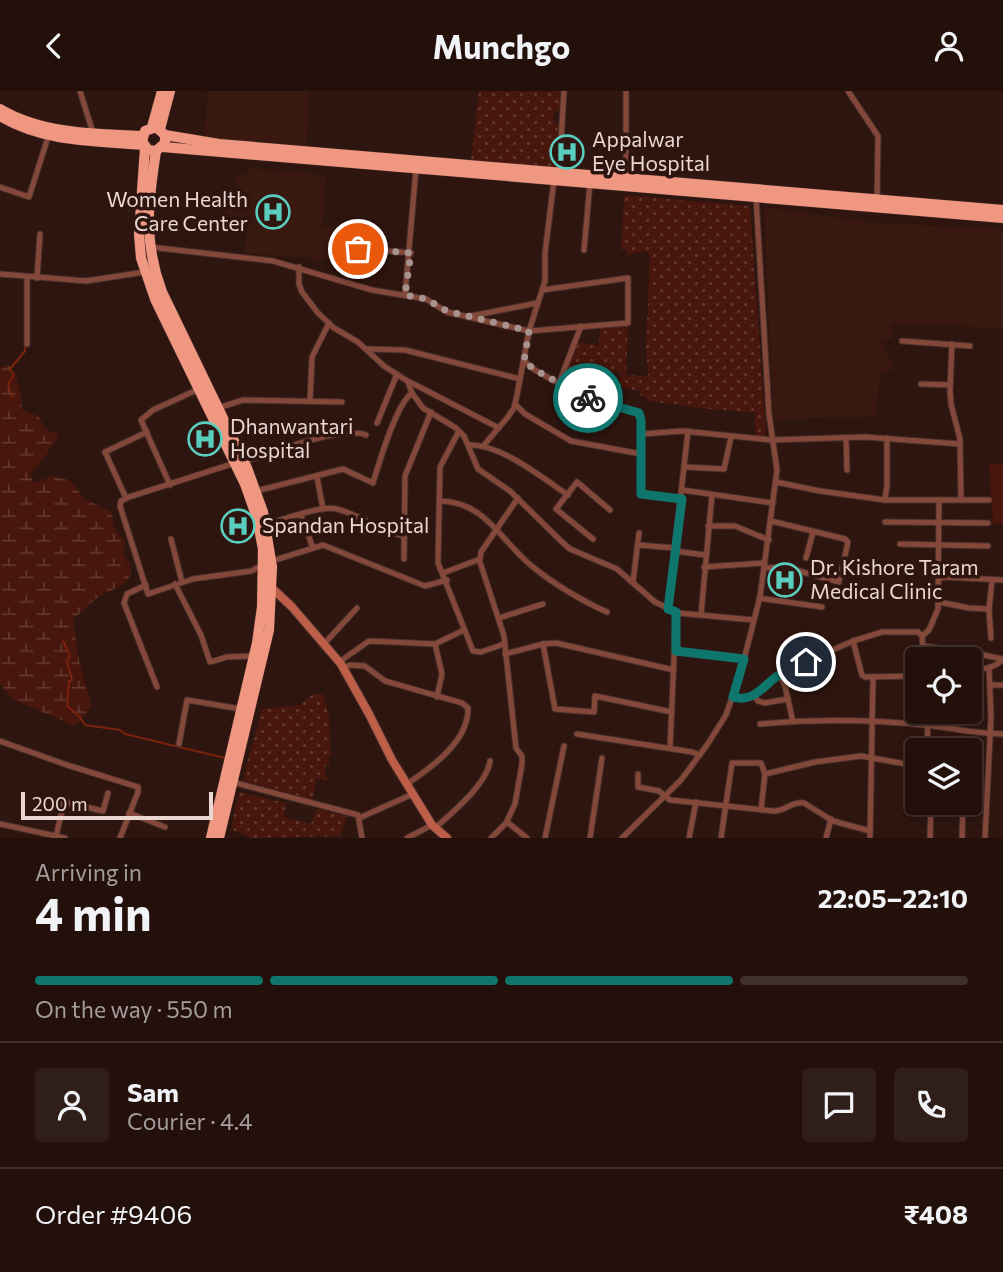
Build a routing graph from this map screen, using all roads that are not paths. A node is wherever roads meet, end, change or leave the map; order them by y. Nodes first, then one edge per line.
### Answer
1 (80, 91) edge
2 (162, 91) edge
3 (170, 91) edge
4 (564, 91) edge
5 (626, 91) edge
6 (848, 91) edge
7 (0, 109) edge
8 (0, 116) edge
9 (159, 130) junction
10 (49, 131) junction
11 (93, 133) junction
12 (150, 145) junction
13 (416, 169) junction
14 (556, 177) junction
15 (626, 179) junction
16 (590, 183) junction
17 (0, 187) edge
18 (757, 194) junction
19 (877, 200) junction
20 (1003, 210) edge
21 (1003, 218) edge
22 (40, 234) dead end
23 (144, 247) junction
24 (358, 249) dead end
25 (584, 250) dead end
26 (411, 253) junction
27 (299, 267) junction
28 (145, 272) junction
29 (0, 274) edge
30 (27, 277) junction
31 (37, 278) junction
32 (542, 290) junction
33 (405, 295) junction
34 (537, 303) junction
35 (467, 316) junction
36 (329, 323) junction
37 (581, 326) junction
38 (529, 331) junction
39 (902, 341) dead end
40 (27, 344) dead end
41 (952, 344) junction
42 (970, 345) dead end
43 (366, 349) junction
44 (524, 361) junction
45 (397, 374) junction
46 (520, 379) junction
47 (408, 382) junction
48 (559, 383) junction
49 (921, 384) dead end
50 (950, 385) junction
51 (199, 389) junction
52 (412, 393) junction
53 (310, 401) junction
54 (342, 402) dead end
55 (515, 404) junction
56 (218, 408) junction
57 (431, 412) junction
58 (377, 423) dead end
59 (499, 428) junction
60 (459, 431) junction
61 (688, 431) junction
62 (147, 432) junction
63 (642, 434) junction
64 (366, 435) dead end
65 (731, 437) junction
66 (846, 438) junction
67 (887, 438) junction
68 (771, 440) junction
69 (960, 444) junction
70 (469, 445) junction
71 (484, 445) junction
72 (641, 454) junction
73 (239, 462) junction
74 (685, 467) junction
75 (847, 470) dead end
76 (317, 477) junction
77 (776, 482) junction
78 (170, 485) junction
79 (682, 490) junction
80 (256, 491) junction
81 (568, 495) junction
82 (712, 495) junction
83 (126, 498) junction
84 (519, 498) junction
85 (682, 499) junction
86 (885, 500) junction
87 (939, 500) junction
88 (961, 500) junction
89 (989, 500) dead end
90 (439, 501) junction
91 (773, 503) junction
92 (323, 509) junction
93 (610, 510) dead end
94 (301, 516) junction
95 (771, 521) junction
96 (885, 522) dead end
97 (939, 523) junction
98 (988, 523) dead end
99 (266, 524) junction
100 (708, 526) junction
101 (498, 529) junction
102 (813, 532) junction
103 (639, 533) dead end
104 (404, 537) junction
105 (171, 539) dead end
106 (593, 540) dead end
107 (769, 540) junction
108 (900, 544) dead end
109 (939, 544) junction
110 (638, 545) junction
111 (988, 545) dead end
112 (313, 548) junction
113 (675, 550) junction
114 (705, 555) junction
115 (806, 558) dead end
116 (404, 559) dead end
117 (480, 559) junction
118 (267, 563) junction
119 (765, 566) junction
120 (704, 567) junction
121 (443, 573) junction
122 (939, 579) junction
123 (447, 580) junction
124 (992, 580) junction
125 (1003, 580) edge
126 (633, 582) junction
127 (179, 583) junction
128 (146, 585) junction
129 (272, 589) junction
130 (759, 598) junction
131 (939, 602) junction
132 (543, 604) dead end
133 (822, 607) dead end
134 (357, 608) dead end
135 (989, 608) junction
136 (668, 609) junction
137 (607, 612) dead end
138 (676, 612) junction
139 (701, 615) junction
140 (499, 618) junction
141 (754, 620) junction
142 (464, 630) junction
143 (922, 636) junction
144 (991, 638) dead end
145 (853, 641) junction
146 (324, 644) junction
147 (435, 644) junction
148 (504, 644) junction
149 (543, 644) junction
150 (923, 646) joint
151 (676, 651) junction
152 (505, 655) junction
153 (253, 656) junction
154 (744, 659) junction
155 (1003, 659) edge
156 (341, 665) junction
157 (989, 668) junction
158 (982, 669) edge
159 (674, 670) junction
160 (779, 675) junction
161 (905, 677) edge
162 (873, 678) junction
163 (990, 685) junction
164 (1003, 685) edge
165 (157, 687) dead end
166 (754, 696) junction
167 (437, 697) junction
168 (733, 697) junction
169 (788, 699) junction
170 (241, 709) junction
171 (672, 712) junction
172 (793, 722) junction
173 (872, 723) junction
174 (760, 724) dead end
175 (928, 726) junction
176 (577, 734) dead end
177 (990, 734) junction
178 (1003, 734) edge
179 (928, 738) edge
180 (0, 741) edge
181 (179, 744) dead end
182 (564, 745) dead end
183 (670, 748) junction
184 (700, 755) junction
185 (602, 758) dead end
186 (872, 759) junction
187 (490, 761) dead end
188 (905, 764) edge
189 (638, 774) dead end
190 (765, 774) junction
191 (232, 782) junction
192 (407, 784) junction
193 (108, 793) dead end
194 (414, 794) junction
195 (667, 795) junction
196 (696, 802) junction
197 (727, 805) junction
198 (761, 810) junction
199 (129, 813) junction
200 (931, 815) edge
201 (963, 815) edge
202 (359, 818) junction
203 (831, 819) junction
204 (507, 822) junction
205 (0, 824) edge
206 (165, 827) dead end
207 (434, 827) junction
208 (870, 831) junction
209 (54, 836) edge
210 (65, 838) edge
211 (120, 838) edge
212 (211, 838) edge
213 (219, 838) edge
214 (362, 838) edge
215 (407, 838) edge
216 (447, 838) edge
217 (492, 838) edge
218 (527, 838) edge
219 (545, 838) edge
220 (590, 838) edge
221 (622, 838) edge
222 (689, 838) edge
223 (722, 838) edge
224 (826, 838) edge
225 (870, 838) edge
226 (930, 838) edge
227 (962, 838) edge
228 (985, 838) edge

1 - 11 street
2 - 9 highway
3 - 9 highway
4 - 14 street
5 - 15 street
6 - 19 street
7 - 10 highway
8 - 10 highway
9 - 12 highway
9 - 12 highway
9 - 14 highway
10 - 11 highway
10 - 12 highway
10 - 17 street
11 - 12 highway
12 - 13 highway
12 - 23 highway
13 - 14 highway
13 - 26 street
14 - 15 highway
14 - 16 highway
14 - 32 street
15 - 18 highway
16 - 18 highway
16 - 25 street
18 - 19 highway
18 - 21 highway
18 - 68 street
19 - 20 highway
22 - 31 street
23 - 27 street
23 - 28 highway
23 - 56 highway
24 - 26 street
26 - 33 street
27 - 33 street
27 - 36 street
28 - 31 street
28 - 51 highway
29 - 30 street
30 - 31 street
30 - 40 street
32 - 34 street
32 - 37 street
33 - 35 street
34 - 35 street
34 - 38 street
35 - 38 street
36 - 43 street
36 - 53 street
37 - 38 street
37 - 48 street
38 - 44 street
39 - 41 street
41 - 42 street
41 - 50 street
43 - 45 street
43 - 46 street
44 - 46 street
44 - 48 street
45 - 47 street
45 - 58 street
46 - 55 street
47 - 52 street
47 - 59 street
48 - 63 street
49 - 50 street
50 - 69 street
51 - 62 street
51 - 73 highway
52 - 57 street
52 - 76 street
53 - 54 street
53 - 56 street
55 - 59 street
55 - 72 street
56 - 73 highway
57 - 60 street
57 - 104 street
59 - 71 street
60 - 70 street
60 - 90 street
61 - 63 street
61 - 65 street
61 - 74 street
62 - 78 street
62 - 83 street
63 - 72 street
64 - 73 street
65 - 68 street
65 - 74 street
66 - 67 street
66 - 68 street
66 - 75 street
67 - 69 street
67 - 86 street
68 - 77 street
69 - 88 street
70 - 71 street
70 - 84 street
71 - 81 street
72 - 85 street
73 - 78 street
73 - 80 highway
73 - 118 highway
74 - 79 street
76 - 80 street
76 - 92 street
77 - 86 street
77 - 91 street
78 - 83 street
79 - 82 street
79 - 85 street
80 - 99 highway
81 - 93 street
81 - 106 street
82 - 91 street
82 - 100 street
83 - 128 street
84 - 101 street
84 - 126 street
85 - 113 street
86 - 87 street
87 - 88 street
87 - 97 street
88 - 89 street
90 - 101 street
90 - 121 street
91 - 95 street
92 - 94 street
92 - 104 street
94 - 99 street
94 - 112 street
95 - 102 street
95 - 107 street
96 - 97 street
97 - 98 street
97 - 109 street
99 - 118 highway
100 - 107 street
100 - 114 street
101 - 117 street
101 - 137 street
102 - 115 street
102 - 119 street
103 - 110 street
104 - 116 street
105 - 127 street
107 - 119 street
108 - 109 street
109 - 111 street
109 - 122 street
110 - 113 street
110 - 126 street
112 - 118 street
112 - 123 street
113 - 114 street
113 - 136 street
114 - 120 street
117 - 121 street
117 - 140 street
118 - 127 street
118 - 129 highway
118 - 153 highway
119 - 120 street
119 - 130 street
120 - 139 street
121 - 123 street
122 - 124 street
122 - 131 street
123 - 142 street
124 - 125 street
124 - 135 street
126 - 136 street
127 - 128 street
127 - 153 street
128 - 165 street
129 - 146 street
129 - 191 highway
130 - 133 street
130 - 141 street
131 - 135 street
131 - 143 street
132 - 140 street
134 - 146 street
135 - 144 street
136 - 138 street
138 - 139 street
138 - 151 street
139 - 141 street
140 - 148 street
141 - 154 street
142 - 147 street
142 - 148 street
143 - 145 street
143 - 150 street
145 - 160 street
145 - 162 street
146 - 156 street
147 - 156 street
147 - 167 street
148 - 152 street
149 - 152 street
149 - 159 street
149 - 171 street
150 - 155 street
151 - 154 street
151 - 159 street
152 - 204 street
153 - 170 highway
154 - 168 street
155 - 157 street
156 - 167 street
156 - 192 street
157 - 158 street
157 - 163 street
159 - 171 street
160 - 166 street
160 - 169 street
161 - 162 street
162 - 173 street
163 - 164 street
163 - 177 street
166 - 168 street
166 - 169 street
167 - 192 street
168 - 184 street
169 - 172 street
170 - 181 street
170 - 212 highway
171 - 183 street
172 - 173 street
172 - 174 street
173 - 175 street
173 - 186 street
175 - 177 street
175 - 179 street
176 - 183 street
177 - 178 street
177 - 228 street
180 - 199 street
182 - 219 street
183 - 184 street
184 - 195 street
185 - 220 street
186 - 188 street
186 - 190 street
186 - 208 street
187 - 207 street
189 - 195 street
190 - 197 street
190 - 198 street
191 - 202 street
191 - 213 highway
192 - 194 street
193 - 209 street
194 - 202 street
194 - 207 street
195 - 196 street
195 - 221 street
196 - 197 street
196 - 222 street
197 - 198 street
197 - 223 street
198 - 203 street
199 - 206 street
199 - 211 street
200 - 226 street
201 - 227 street
202 - 214 street
203 - 208 street
203 - 224 street
204 - 217 street
204 - 218 street
205 - 209 street
207 - 215 street
207 - 216 street
208 - 225 street
209 - 210 street

